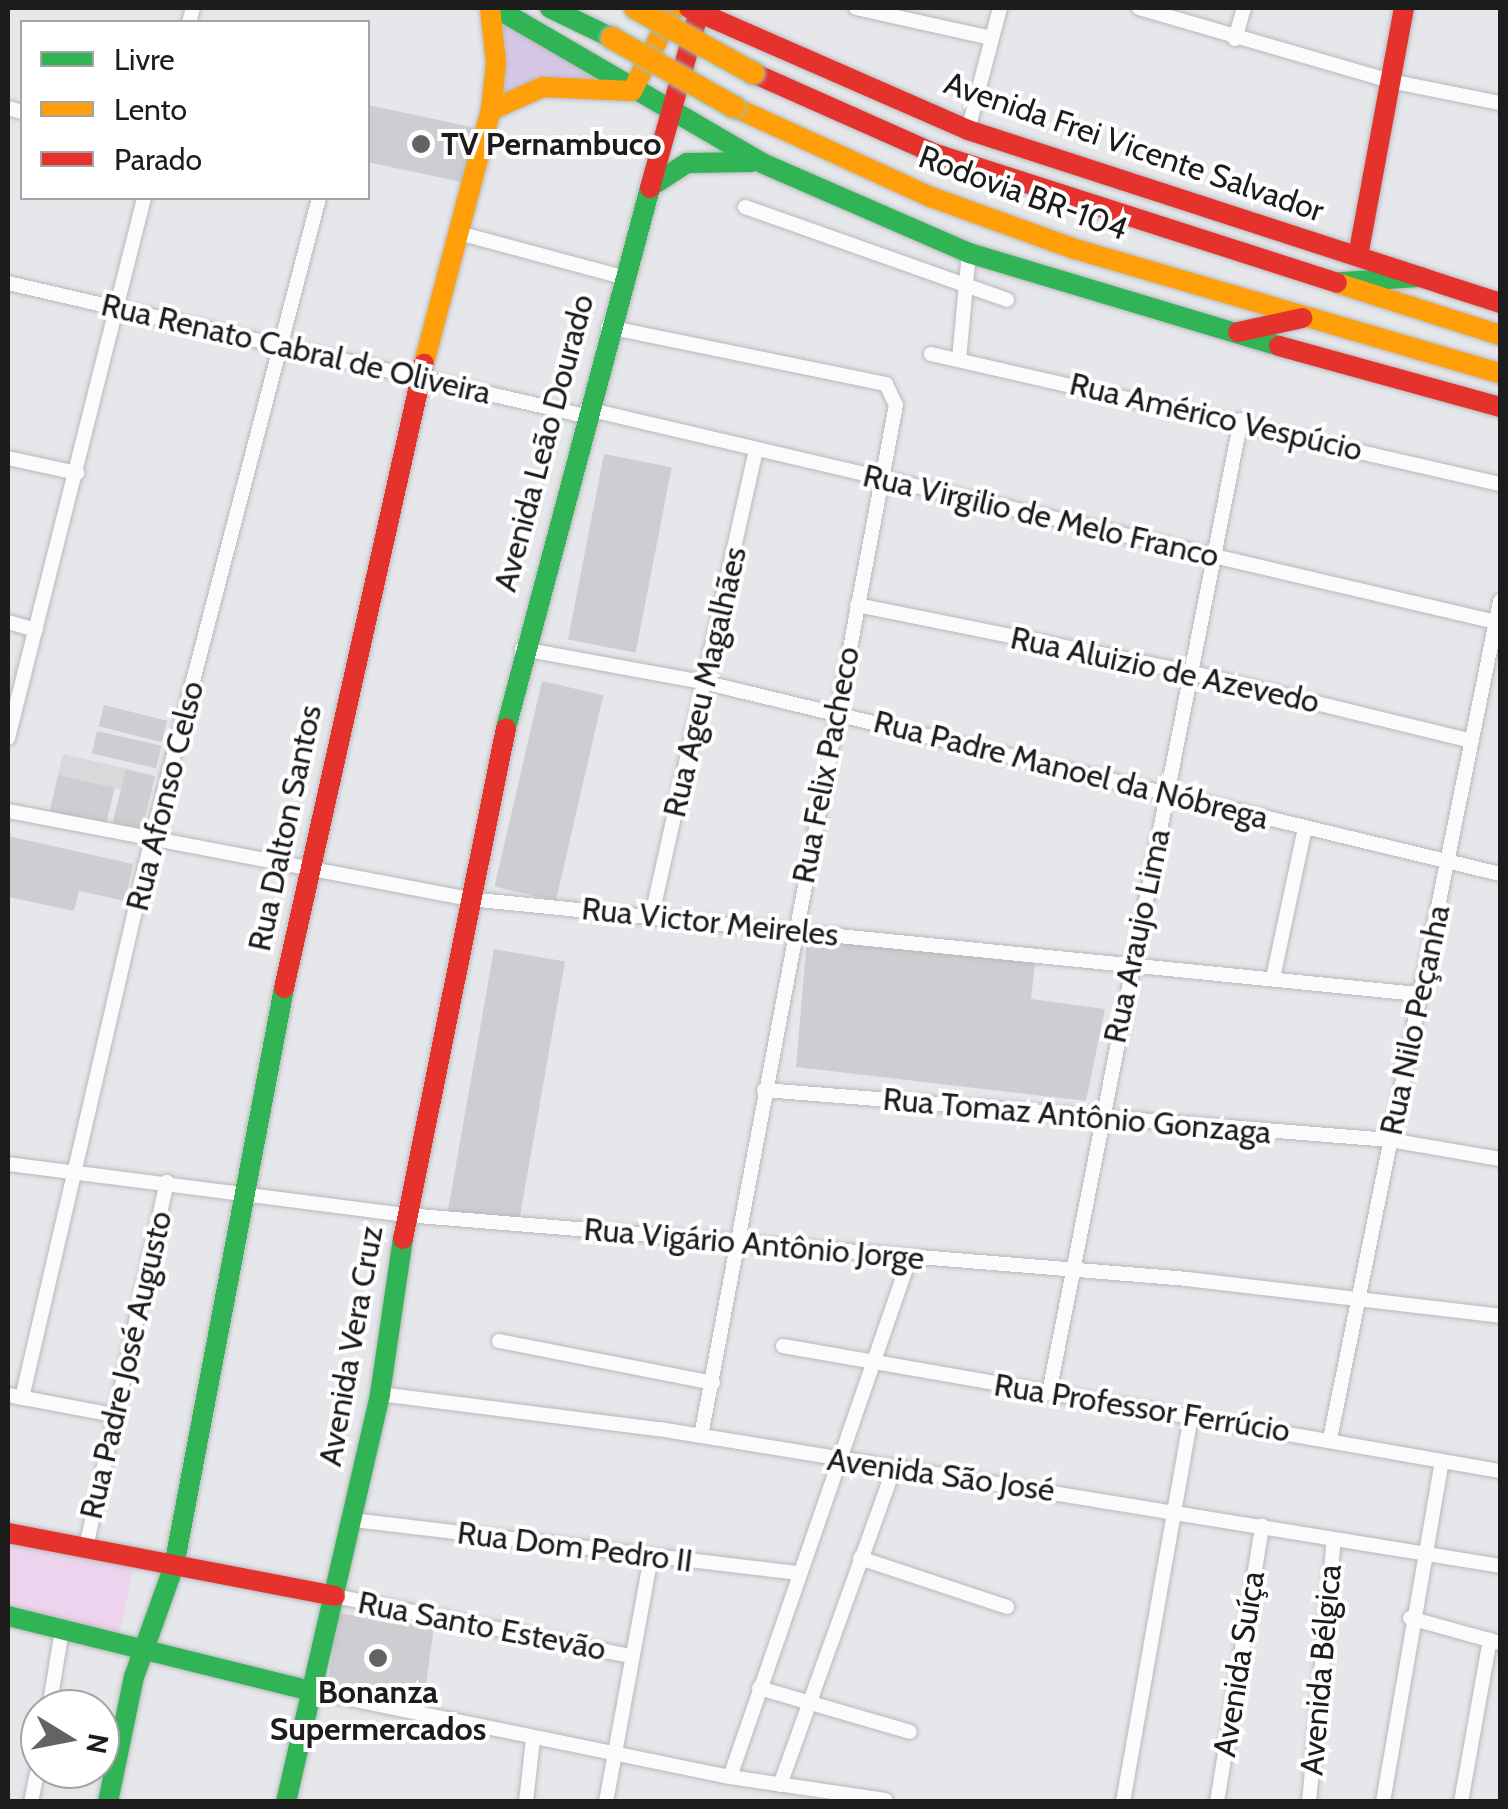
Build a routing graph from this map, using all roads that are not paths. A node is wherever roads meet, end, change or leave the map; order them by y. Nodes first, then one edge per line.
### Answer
1 (493, 8) edge
2 (550, 8) edge
3 (635, 8) edge
4 (674, 8) edge
5 (856, 8) edge
6 (1000, 8) edge
7 (1139, 8) edge
8 (1244, 8) edge
9 (1404, 8) edge
10 (695, 10) edge
11 (992, 38) junction
12 (1235, 38) junction
13 (1390, 81) junction
14 (632, 91) junction
15 (1500, 102) edge
16 (491, 110) junction
17 (674, 114) junction
18 (968, 130) junction
19 (762, 163) junction
20 (656, 183) junction
21 (144, 200) edge
22 (318, 200) edge
23 (745, 207) dead end
24 (460, 233) junction
25 (969, 253) junction
26 (1358, 256) junction
27 (622, 277) junction
28 (1421, 277) junction
29 (8, 283) edge
30 (1322, 283) junction
31 (968, 284) junction
32 (1007, 300) dead end
33 (1500, 304) edge
34 (118, 308) junction
35 (1307, 317) junction
36 (608, 327) junction
37 (1238, 332) junction
38 (1500, 336) edge
39 (280, 346) junction
40 (932, 354) dead end
41 (959, 360) junction
42 (1500, 373) edge
43 (420, 376) junction
44 (1500, 407) edge
45 (586, 413) junction
46 (1242, 420) junction
47 (756, 450) junction
48 (8, 458) edge
49 (77, 473) junction
50 (883, 480) junction
51 (1500, 484) edge
52 (1213, 555) junction
53 (1500, 601) edge
54 (857, 605) junction
55 (8, 622) edge
56 (1496, 622) junction
57 (36, 630) junction
58 (522, 650) junction
59 (1189, 672) junction
60 (707, 682) junction
61 (835, 713) junction
62 (8, 738) edge
63 (1472, 740) junction
64 (1167, 790) junction
65 (8, 811) edge
66 (1305, 828) junction
67 (151, 842) junction
68 (1448, 864) junction
69 (306, 871) junction
70 (1500, 874) edge
71 (469, 900) junction
72 (652, 915) junction
73 (795, 929) junction
74 (1130, 969) junction
75 (1273, 978) junction
76 (1418, 994) junction
77 (764, 1090) junction
78 (1100, 1119) junction
79 (1390, 1140) junction
80 (1500, 1159) edge
81 (8, 1164) edge
82 (76, 1172) junction
83 (167, 1182) junction
84 (248, 1192) junction
85 (406, 1215) junction
86 (741, 1243) junction
87 (910, 1257) junction
88 (1072, 1269) junction
89 (1356, 1296) junction
90 (1500, 1316) edge
91 (499, 1341) dead end
92 (783, 1346) dead end
93 (874, 1363) junction
94 (713, 1383) junction
95 (1049, 1393) junction
96 (380, 1394) junction
97 (15, 1397) edge
98 (114, 1415) junction
99 (1191, 1416) junction
100 (701, 1436) junction
101 (1330, 1439) junction
102 (840, 1461) junction
103 (1442, 1461) junction
104 (894, 1468) junction
105 (1500, 1471) edge
106 (1177, 1510) junction
107 (353, 1520) junction
108 (1262, 1526) junction
109 (8, 1533) edge
110 (1334, 1539) junction
111 (86, 1547) junction
112 (1422, 1555) junction
113 (651, 1556) junction
114 (860, 1558) junction
115 (174, 1566) junction
116 (1500, 1566) edge
117 (798, 1574) junction
118 (334, 1596) junction
119 (1008, 1607) dead end
120 (8, 1616) edge
121 (1410, 1618) junction
122 (62, 1630) junction
123 (1495, 1641) edge
124 (144, 1648) junction
125 (630, 1656) junction
126 (759, 1688) junction
127 (52, 1689) edge
128 (311, 1691) junction
129 (808, 1706) junction
130 (910, 1732) dead end
131 (534, 1739) junction
132 (614, 1752) junction
133 (730, 1777) junction
134 (780, 1785) junction
135 (884, 1800) edge
136 (108, 1802) edge
137 (286, 1802) edge
138 (526, 1802) edge
139 (606, 1802) edge
140 (1123, 1802) edge
141 (1217, 1802) edge
142 (1308, 1802) edge
143 (1383, 1802) edge
144 (1461, 1802) edge

1 - 14 main road
1 - 16 main road, Rua Dalton Santos
2 - 35 main road, Rodovia BR-104, bridge
3 - 30 main road, Rodovia BR-104, bridge
4 - 14 main road
5 - 11 street
6 - 11 street
7 - 12 street
8 - 12 street
9 - 13 main road
10 - 17 main road, Avenida Leão Dourado
10 - 18 main road, Avenida Frei Vicente Salvador
11 - 18 street
12 - 13 street
13 - 15 street
13 - 26 main road
14 - 16 main road
14 - 17 main road
16 - 24 main road, Rua Dalton Santos
17 - 19 main road
17 - 20 main road, Avenida Leão Dourado
18 - 26 main road, Avenida Frei Vicente Salvador
19 - 20 main road
19 - 25 main road
20 - 27 main road, Avenida Leão Dourado
21 - 34 street
22 - 39 street, Rua Afonso Celso
23 - 31 street
24 - 27 street
24 - 43 main road, Rua Dalton Santos
25 - 31 street
25 - 37 main road
26 - 28 main road, Avenida Frei Vicente Salvador
27 - 36 main road, Avenida Leão Dourado
28 - 30 main road
28 - 33 main road, Avenida Frei Vicente Salvador
29 - 34 street, Rua Renato Cabral de Oliveira
30 - 38 main road, Rodovia BR-104
31 - 32 street
31 - 41 street
34 - 39 street, Rua Renato Cabral de Oliveira
34 - 49 street
35 - 37 main road
35 - 42 main road, Rodovia BR-104
36 - 45 main road, Avenida Leão Dourado
36 - 50 street, Rua Felix Pacheco
37 - 44 main road
39 - 43 street, Rua Renato Cabral de Oliveira
39 - 67 street, Rua Afonso Celso
40 - 41 street, Rua Américo Vespúcio
41 - 46 street, Rua Américo Vespúcio
43 - 45 street, Rua Renato Cabral de Oliveira
43 - 69 main road, Rua Dalton Santos
45 - 47 street, Rua Virgilio de Melo Franco
45 - 58 main road, Avenida Leão Dourado
46 - 51 street, Rua Américo Vespúcio
46 - 52 street, Rua Araujo Lima
47 - 50 street, Rua Virgilio de Melo Franco
47 - 60 street, Rua Ageu Magalhães
48 - 49 street
49 - 57 street
50 - 52 street, Rua Virgilio de Melo Franco
50 - 54 street, Rua Felix Pacheco
52 - 56 street, Rua Virgilio de Melo Franco
52 - 59 street, Rua Araujo Lima
53 - 56 street, Rua Nilo Peçanha
54 - 59 street, Rua Aluizio de Azevedo
54 - 61 street, Rua Felix Pacheco
55 - 57 street
56 - 63 street, Rua Nilo Peçanha
57 - 62 street
58 - 60 street, Rua Padre Manoel da Nóbrega
58 - 71 main road, Avenida Leão Dourado
59 - 63 street, Rua Aluizio de Azevedo
59 - 64 street, Rua Araujo Lima
60 - 61 street, Rua Padre Manoel da Nóbrega
60 - 72 street, Rua Ageu Magalhães
61 - 64 street, Rua Padre Manoel da Nóbrega
61 - 73 street, Rua Felix Pacheco
63 - 68 street, Rua Nilo Peçanha
64 - 66 street, Rua Padre Manoel da Nóbrega
64 - 74 street, Rua Araujo Lima
65 - 67 street, Rua Victor Meireles
66 - 68 street, Rua Padre Manoel da Nóbrega
66 - 75 street
67 - 69 street, Rua Victor Meireles
67 - 82 street, Rua Afonso Celso
68 - 70 street, Rua Padre Manoel da Nóbrega
68 - 76 street, Rua Nilo Peçanha
69 - 71 street, Rua Victor Meireles
69 - 84 main road, Rua Dalton Santos
71 - 72 street, Rua Victor Meireles
71 - 85 main road, Avenida Vera Cruz
72 - 73 street, Rua Victor Meireles
73 - 74 street, Rua Victor Meireles
73 - 77 street, Rua Felix Pacheco
74 - 75 street, Rua Victor Meireles
74 - 78 street, Rua Araujo Lima
75 - 76 street, Rua Victor Meireles
76 - 79 street, Rua Nilo Peçanha
77 - 78 street, Rua Tomaz Antônio Gonzaga
77 - 86 street, Rua Felix Pacheco
78 - 79 street, Rua Tomaz Antônio Gonzaga
78 - 88 street, Rua Araujo Lima
79 - 80 street, Rua Tomaz Antônio Gonzaga
79 - 89 street, Rua Nilo Peçanha
81 - 82 street, Rua Vigário Antônio Jorge
82 - 83 street, Rua Vigário Antônio Jorge
82 - 97 street, Rua Afonso Celso
83 - 84 street, Rua Vigário Antônio Jorge
83 - 98 street, Rua Padre José Augusto
84 - 85 street, Rua Vigário Antônio Jorge
84 - 115 main road, Rua Dalton Santos
85 - 86 street, Rua Vigário Antônio Jorge
85 - 96 main road, Avenida Vera Cruz
86 - 87 street, Rua Vigário Antônio Jorge
86 - 94 street, Rua Felix Pacheco
87 - 88 street, Rua Vigário Antônio Jorge
87 - 93 street
88 - 89 street, Rua Vigário Antônio Jorge
88 - 95 street, Rua Araujo Lima
89 - 90 street, Rua Vigário Antônio Jorge
89 - 101 street, Rua Nilo Peçanha
91 - 94 street
92 - 93 street, Rua Professor Ferrúcio
93 - 95 street, Rua Professor Ferrúcio
93 - 102 street
94 - 100 street, Rua Felix Pacheco
95 - 99 street, Rua Professor Ferrúcio
96 - 100 street, Avenida São José
96 - 107 main road, Avenida Vera Cruz
97 - 98 street
98 - 111 street, Rua Padre José Augusto
99 - 101 street, Rua Professor Ferrúcio
99 - 106 street
100 - 102 street, Avenida São José
101 - 103 street, Rua Professor Ferrúcio
102 - 104 street, Avenida São José
102 - 117 street
103 - 105 street, Rua Professor Ferrúcio
103 - 112 street
104 - 106 street, Avenida São José
104 - 114 street
106 - 108 street, Avenida São José
106 - 140 street
107 - 113 street, Rua Dom Pedro II
107 - 118 main road, Avenida Vera Cruz
108 - 110 street, Avenida São José
108 - 141 street, Avenida Suíça
109 - 111 main road
110 - 112 street, Avenida São José
110 - 142 street, Avenida Bélgica
111 - 115 main road
112 - 116 street, Avenida São José
112 - 121 street
113 - 117 street, Rua Dom Pedro II
113 - 125 street
114 - 119 street
114 - 129 street
115 - 118 main road
115 - 124 main road, Rua Dalton Santos
117 - 126 street
118 - 125 street, Rua Santo Estevão
118 - 128 main road, Avenida Vera Cruz
120 - 122 main road
121 - 123 street
121 - 143 street
122 - 124 main road
122 - 127 street
123 - 144 street
124 - 128 main road
124 - 136 main road, Rua Dalton Santos
125 - 132 street
126 - 129 street
126 - 133 street
128 - 131 street
128 - 137 main road, Avenida Vera Cruz
129 - 130 street
129 - 134 street
131 - 132 street
131 - 138 street
132 - 133 street
132 - 139 street
133 - 134 street
134 - 135 street

